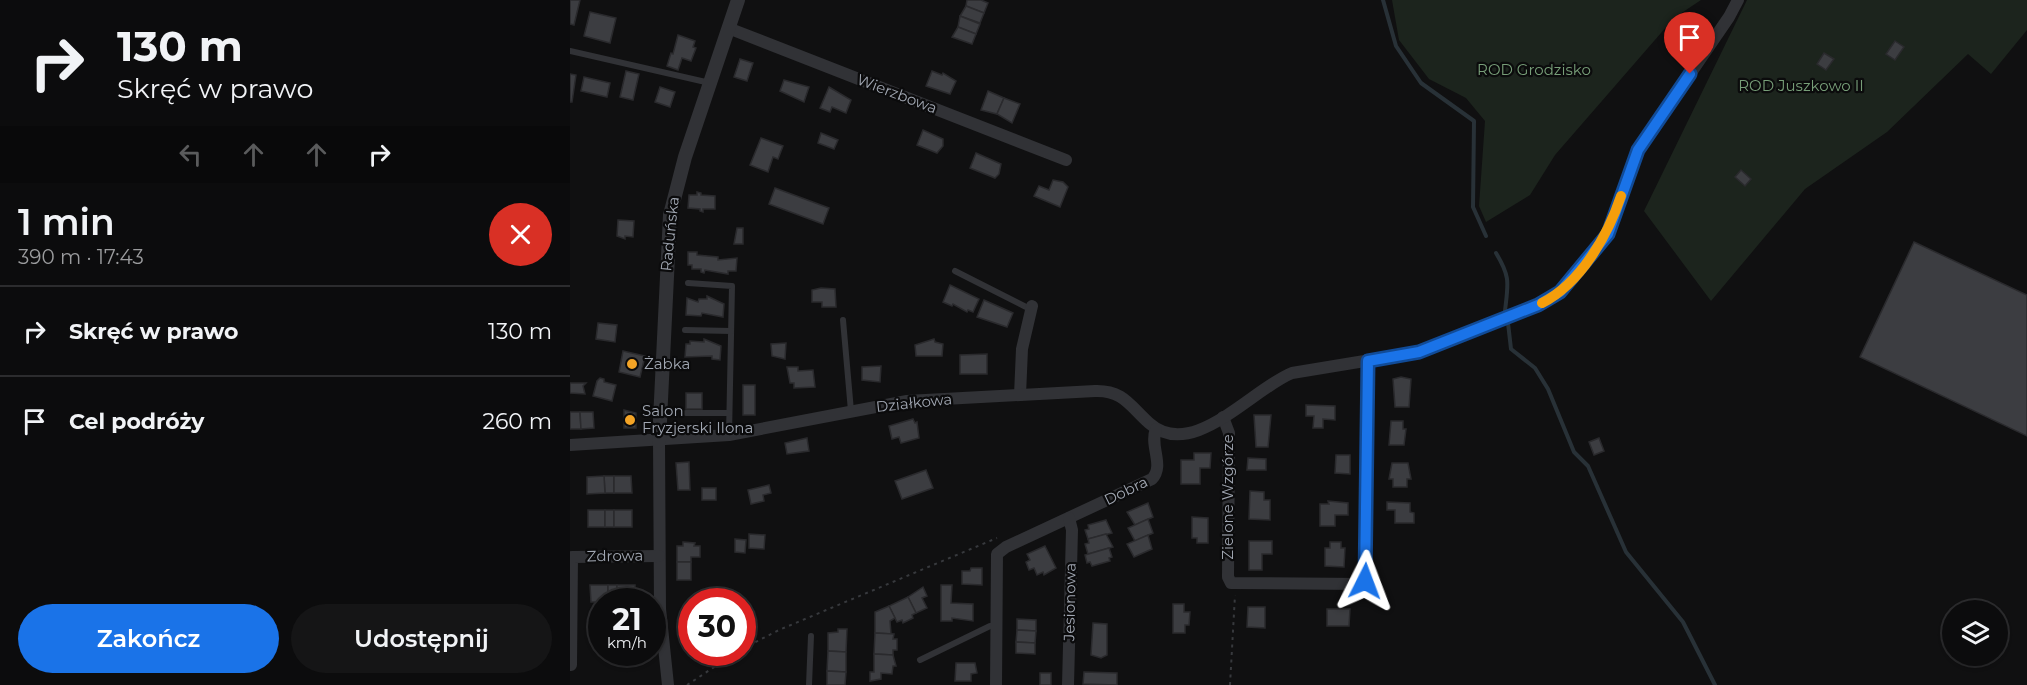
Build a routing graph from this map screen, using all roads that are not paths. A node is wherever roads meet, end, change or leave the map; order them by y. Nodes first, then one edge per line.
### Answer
1 (738, 0) edge
2 (1738, 0) edge
3 (728, 28) junction
4 (570, 51) edge
5 (711, 83) junction
6 (1066, 160) dead end
7 (955, 271) dead end
8 (688, 283) dead end
9 (1031, 307) joint
10 (843, 320) dead end
11 (685, 330) dead end
12 (731, 332) junction
13 (1368, 361) junction
14 (1020, 395) junction
15 (851, 412) junction
16 (686, 413) dead end
17 (729, 413) junction
18 (1223, 417) junction
19 (1156, 429) junction
20 (729, 435) junction
21 (659, 441) junction
22 (570, 445) edge
23 (1069, 518) junction
24 (658, 556) junction
25 (996, 626) junction
26 (811, 636) dead end
27 (920, 660) dead end
28 (571, 664) edge
29 (668, 685) edge
30 (809, 685) edge
31 (996, 685) edge
32 (1068, 685) edge

1 - 3 street, Raduńska
2 - 13 street
3 - 5 street, Raduńska
3 - 6 street, Wierzbowa
4 - 5 lane
5 - 21 street, Raduńska
7 - 9 lane
8 - 12 lane
9 - 14 street
10 - 15 lane
11 - 12 lane
12 - 17 lane
13 - 18 street
13 - 18 street, Zielone Wzgórze
14 - 15 street, Działkowa
14 - 19 street, Działkowa
15 - 20 street, Działkowa
16 - 17 lane
17 - 20 lane
18 - 19 street
19 - 23 street, Dobra
20 - 21 street, Działkowa
21 - 22 street, Działkowa
21 - 24 street, Zdrowa
23 - 25 street, Dobra
23 - 32 street, Jesionowa
24 - 28 street, Zdrowa
24 - 29 street, Zdrowa
25 - 27 lane
25 - 31 street
26 - 30 lane

